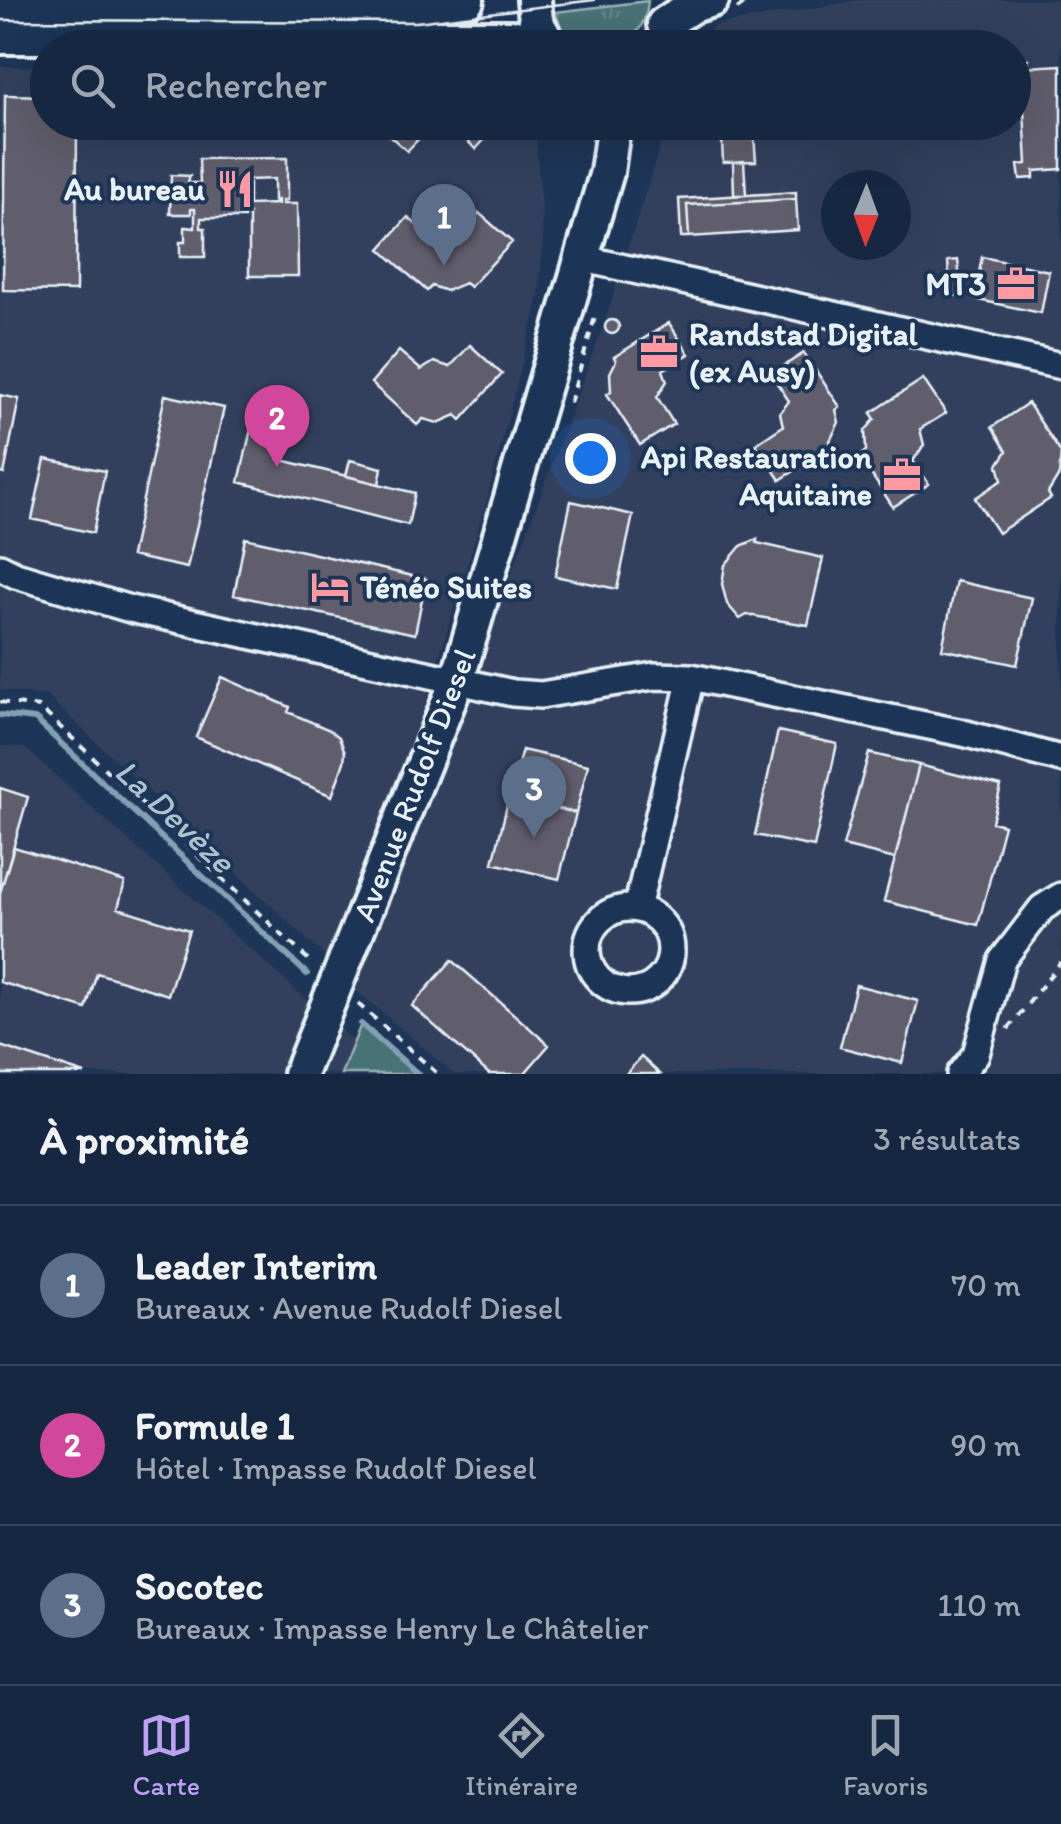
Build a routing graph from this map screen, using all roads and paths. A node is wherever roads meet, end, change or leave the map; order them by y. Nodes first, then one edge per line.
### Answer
1 (467, 0) edge
2 (534, 0) edge
3 (0, 4) edge
4 (711, 13) edge
5 (660, 24) edge
6 (541, 30) edge
7 (0, 38) edge
8 (30, 38) edge
9 (594, 140) edge
10 (611, 140) edge
11 (596, 202) junction
12 (580, 258) junction
13 (1061, 366) edge
14 (0, 567) edge
15 (692, 676) junction
16 (457, 681) junction
17 (0, 702) edge
18 (1061, 759) edge
19 (1061, 896) edge
20 (637, 910) dead end
21 (1061, 962) edge
22 (337, 986) junction
23 (1001, 1039) dead end
24 (300, 1074) edge
25 (438, 1074) edge
26 (960, 1074) edge

1 - 3 street
2 - 6 street
4 - 5 street
7 - 8 street
9 - 11 street, Avenue Rudolf Diesel
10 - 11 street, Avenue Rudolf Diesel
11 - 12 street, Avenue Rudolf Diesel
12 - 13 street
12 - 16 street, Avenue Rudolf Diesel
14 - 16 street
15 - 16 street
15 - 18 street
15 - 20 street
16 - 22 street, Avenue Rudolf Diesel
17 - 22 path
19 - 26 street
21 - 23 path
22 - 24 street, Avenue Rudolf Diesel
22 - 25 path

